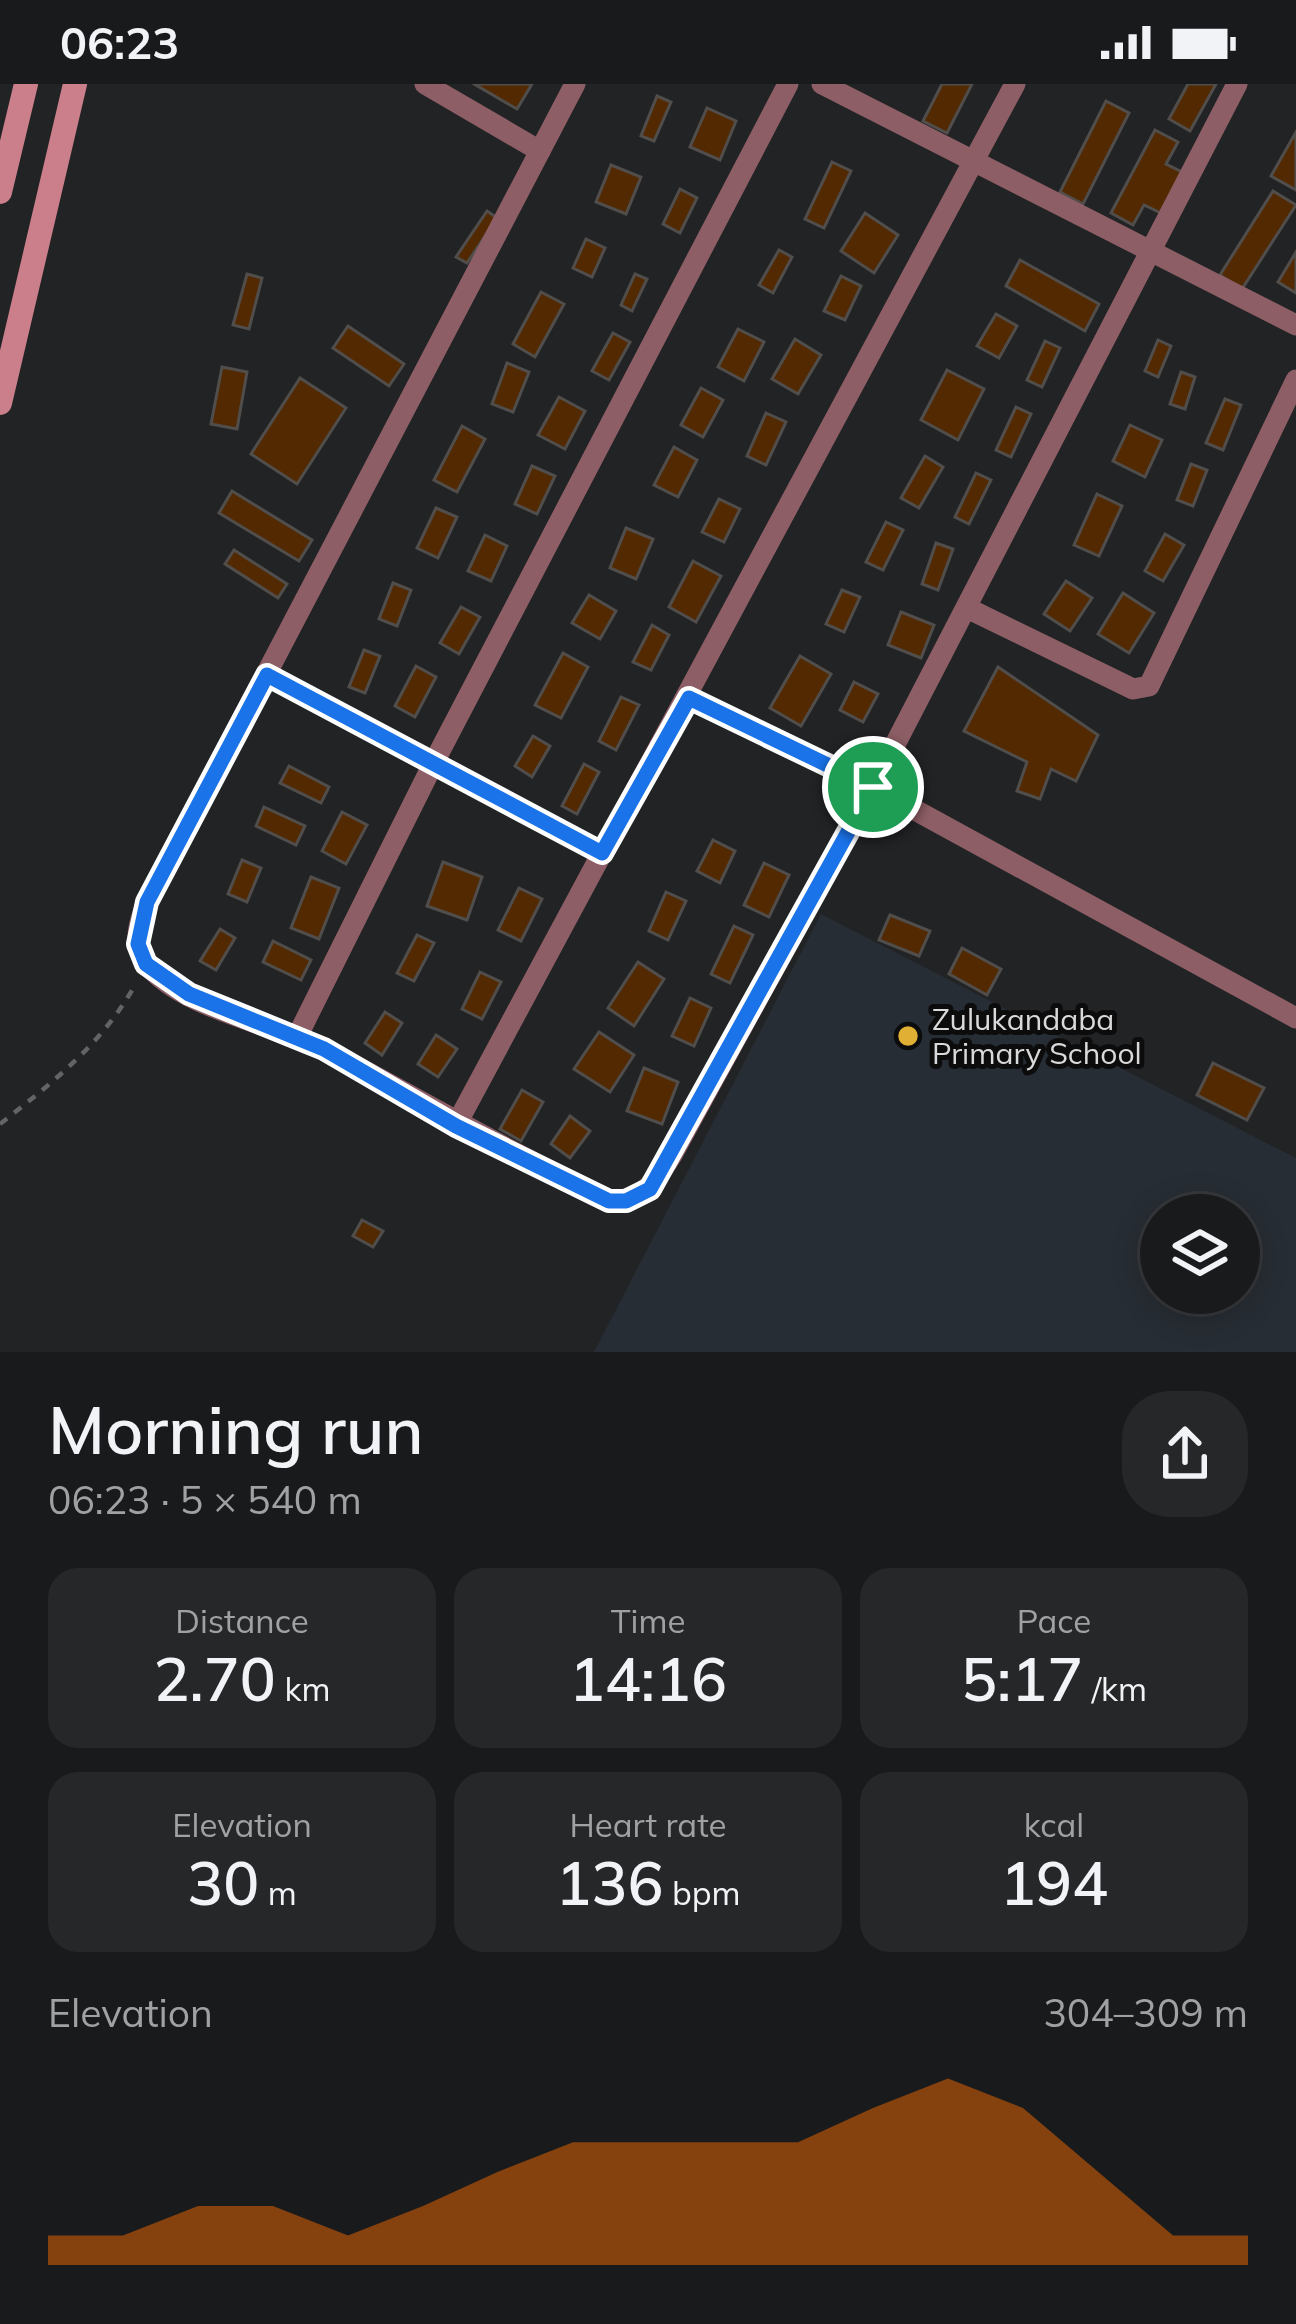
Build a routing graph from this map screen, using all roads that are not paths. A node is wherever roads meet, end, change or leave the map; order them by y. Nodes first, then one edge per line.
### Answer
1 (26, 84) edge
2 (75, 84) edge
3 (425, 84) edge
4 (575, 84) edge
5 (788, 84) edge
6 (823, 84) edge
7 (1015, 84) edge
8 (1237, 84) edge
9 (540, 151) junction
10 (973, 164) junction
11 (0, 192) edge
12 (1148, 252) junction
13 (1296, 325) edge
14 (1296, 380) edge
15 (0, 403) edge
16 (967, 608) junction
17 (267, 675) junction
18 (689, 698) junction
19 (432, 766) junction
20 (873, 787) junction
21 (602, 853) junction
22 (1296, 1018) edge
23 (298, 1037) junction
24 (456, 1126) junction

1 - 11 street
2 - 15 street
3 - 9 street
4 - 9 street
5 - 19 street
6 - 10 street
7 - 10 street
8 - 12 street
9 - 17 street
10 - 12 street
10 - 18 street
12 - 13 street
12 - 16 street
14 - 16 street
16 - 20 street
17 - 19 street
17 - 23 street
18 - 20 street
18 - 21 street
19 - 21 street
19 - 23 street
20 - 22 street
20 - 24 street
21 - 24 street
23 - 24 street

